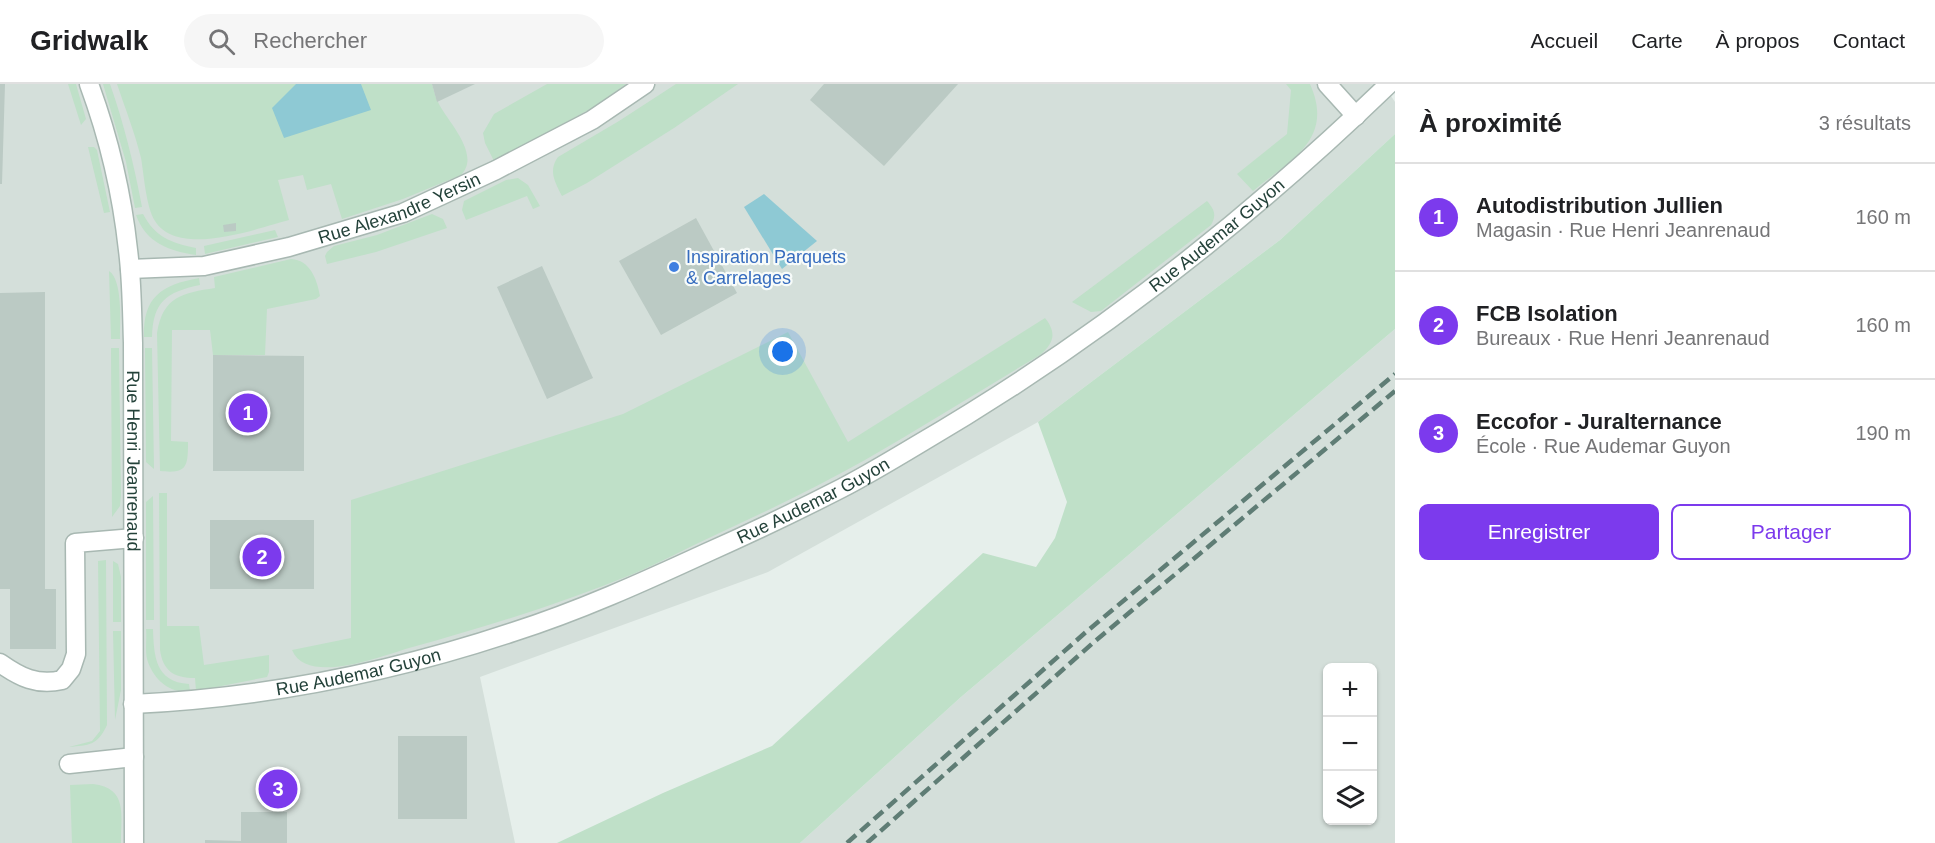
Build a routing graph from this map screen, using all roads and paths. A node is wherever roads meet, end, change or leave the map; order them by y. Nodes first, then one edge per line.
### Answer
1 (89, 84) edge
2 (645, 84) edge
3 (1327, 84) edge
4 (1389, 84) edge
5 (1356, 116) junction
6 (130, 269) junction
7 (134, 538) junction
8 (0, 663) edge
9 (133, 705) junction
10 (134, 757) junction
11 (69, 764) dead end
12 (134, 843) edge

1 - 6 street, Rue Henri Jeanrenaud
2 - 6 street, Rue Alexandre Yersin
3 - 5 street
4 - 5 street, Rue Audemar Guyon
5 - 9 street, Rue Audemar Guyon
6 - 7 street, Rue Henri Jeanrenaud
7 - 8 street
7 - 9 street, Rue Henri Jeanrenaud
9 - 10 street, Rue Henri Jeanrenaud
10 - 11 street
10 - 12 street, Rue Henri Jeanrenaud

